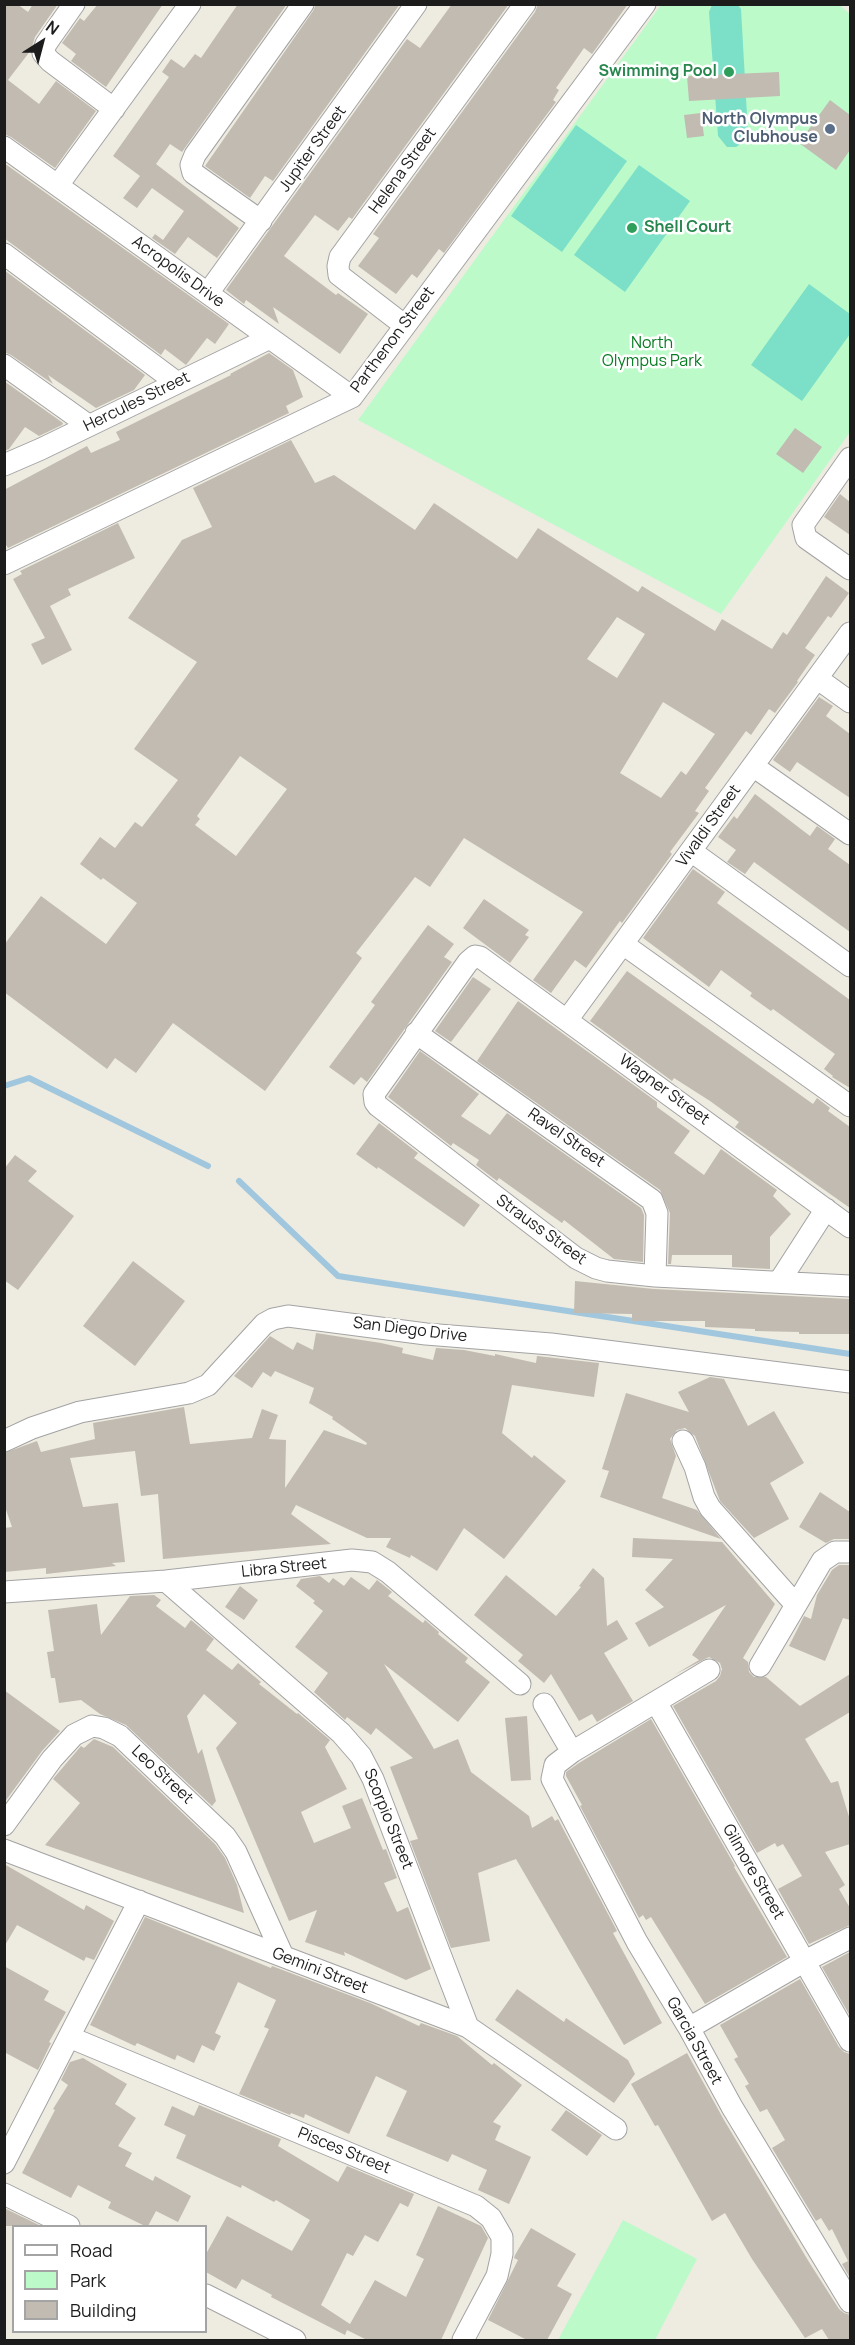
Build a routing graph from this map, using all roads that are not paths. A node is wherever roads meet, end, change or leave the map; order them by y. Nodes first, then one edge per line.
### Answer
1 (74, 4) edge
2 (190, 4) edge
3 (303, 4) edge
4 (416, 4) edge
5 (525, 4) edge
6 (645, 4) edge
7 (114, 109) junction
8 (4, 147) edge
9 (58, 185) junction
10 (261, 221) junction
11 (4, 254) edge
12 (208, 293) junction
13 (404, 325) junction
14 (270, 338) junction
15 (4, 365) edge
16 (176, 382) junction
17 (352, 397) junction
18 (88, 425) junction
19 (850, 458) edge
20 (4, 465) edge
21 (4, 564) edge
22 (850, 569) edge
23 (850, 633) edge
24 (818, 678) junction
25 (850, 702) edge
26 (753, 766) junction
27 (850, 834) edge
28 (691, 851) junction
29 (623, 944) junction
30 (850, 966) edge
31 (567, 1020) junction
32 (416, 1033) junction
33 (850, 1106) edge
34 (826, 1209) junction
35 (850, 1227) edge
36 (655, 1276) junction
37 (779, 1282) junction
38 (850, 1286) edge
39 (850, 1383) edge
40 (4, 1441) edge
41 (683, 1441) dead end
42 (850, 1552) edge
43 (166, 1581) junction
44 (4, 1592) edge
45 (796, 1605) junction
46 (760, 1666) dead end
47 (709, 1670) dead end
48 (520, 1684) dead end
49 (656, 1702) junction
50 (544, 1704) dead end
51 (572, 1752) junction
52 (4, 1825) edge
53 (4, 1850) edge
54 (139, 1901) junction
55 (850, 1938) edge
56 (283, 1956) junction
57 (805, 1961) junction
58 (468, 2027) junction
59 (689, 2028) junction
60 (69, 2037) junction
61 (850, 2041) edge
62 (616, 2129) dead end
63 (4, 2163) edge
64 (4, 2194) edge
65 (67, 2225) edge
66 (207, 2296) edge
67 (850, 2302) edge
68 (295, 2340) edge
69 (463, 2340) edge

1 - 7 street
2 - 7 street
3 - 10 street
4 - 10 street, Jupiter Street
5 - 13 street, Helena Street
6 - 13 street, Parthenon Street
7 - 9 street
8 - 9 street, Acropolis Drive
9 - 12 street, Acropolis Drive
10 - 12 street, Jupiter Street
11 - 16 street
12 - 14 street, Acropolis Drive
13 - 17 street, Parthenon Street
14 - 16 street, Hercules Street
14 - 17 street, Acropolis Drive
15 - 18 street
16 - 18 street, Hercules Street
17 - 21 street, Parthenon Street
18 - 20 street, Hercules Street
19 - 22 street
23 - 24 street, Vivaldi Street
24 - 25 street
24 - 26 street, Vivaldi Street
26 - 27 street
26 - 28 street, Vivaldi Street
28 - 29 street, Vivaldi Street
28 - 30 street
29 - 31 street, Vivaldi Street
29 - 33 street
31 - 32 street, Wagner Street
31 - 34 street, Wagner Street
32 - 36 street, Ravel Street
32 - 36 street, Strauss Street
34 - 35 street, Wagner Street
34 - 37 street
36 - 37 street, Strauss Street
37 - 38 street, Strauss Street
39 - 40 street, San Diego Drive
41 - 45 street
42 - 45 street
43 - 44 street, Libra Street
43 - 48 street, Libra Street
43 - 58 street, Scorpio Street
45 - 46 street
47 - 49 street
49 - 51 street
49 - 57 street, Gilmore Street
50 - 51 street
51 - 59 street, Garcia Street
52 - 56 street, Leo Street
53 - 54 street, Gemini Street
54 - 56 street, Gemini Street
54 - 60 street
55 - 57 street
56 - 58 street, Gemini Street
57 - 59 street
57 - 61 street, Gilmore Street
58 - 62 street, Gemini Street
59 - 67 street, Garcia Street
60 - 63 street
60 - 69 street, Pisces Street
64 - 65 street
66 - 68 street

